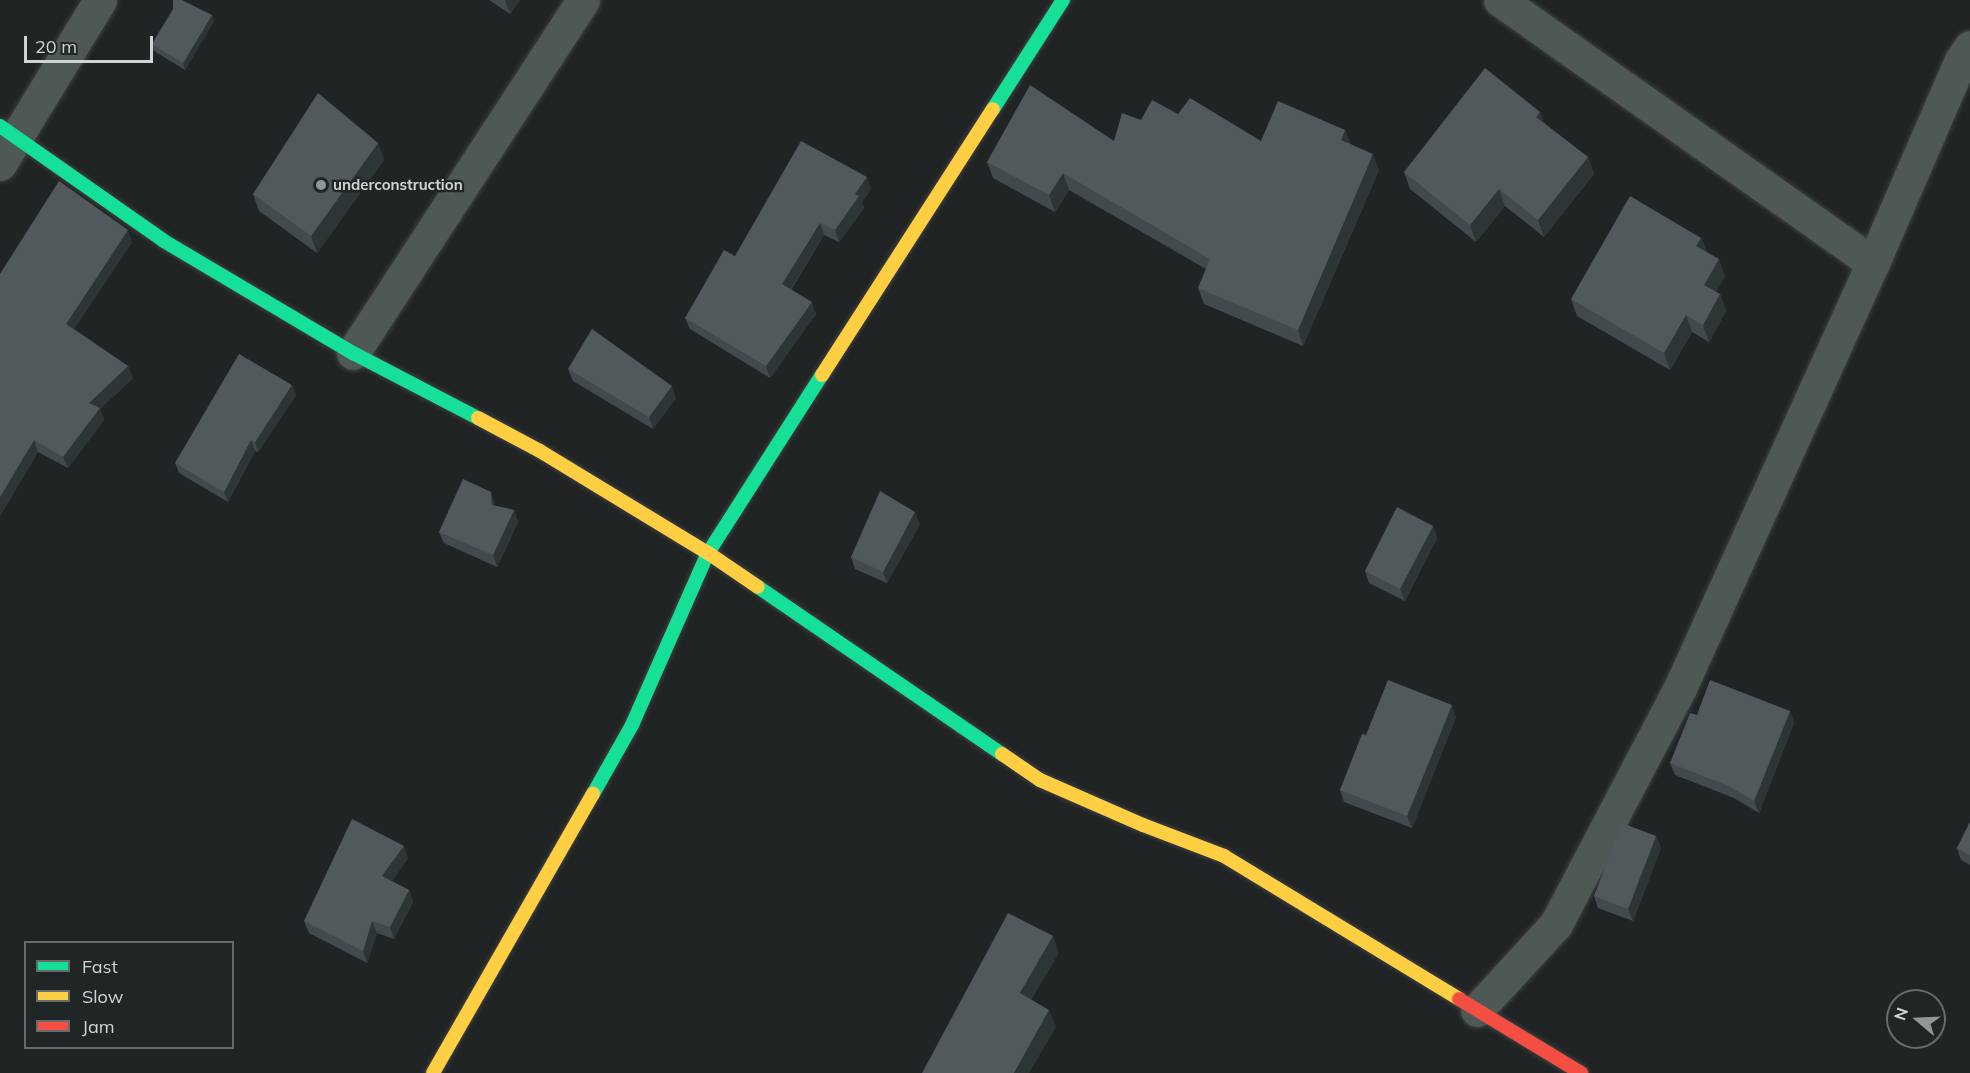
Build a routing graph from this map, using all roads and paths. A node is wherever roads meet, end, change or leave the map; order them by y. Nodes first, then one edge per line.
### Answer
1 (100, 0) edge
2 (583, 0) edge
3 (1063, 0) edge
4 (1500, 0) edge
5 (1970, 47) edge
6 (6, 143) edge
7 (1873, 263) junction
8 (353, 353) junction
9 (708, 553) junction
10 (1477, 1010) junction
11 (433, 1073) edge
12 (1581, 1073) edge

1 - 6 street
2 - 8 street
3 - 9 street
4 - 7 street
5 - 7 street
6 - 8 street
7 - 10 street
8 - 9 street
9 - 10 street
9 - 11 street
10 - 12 street

